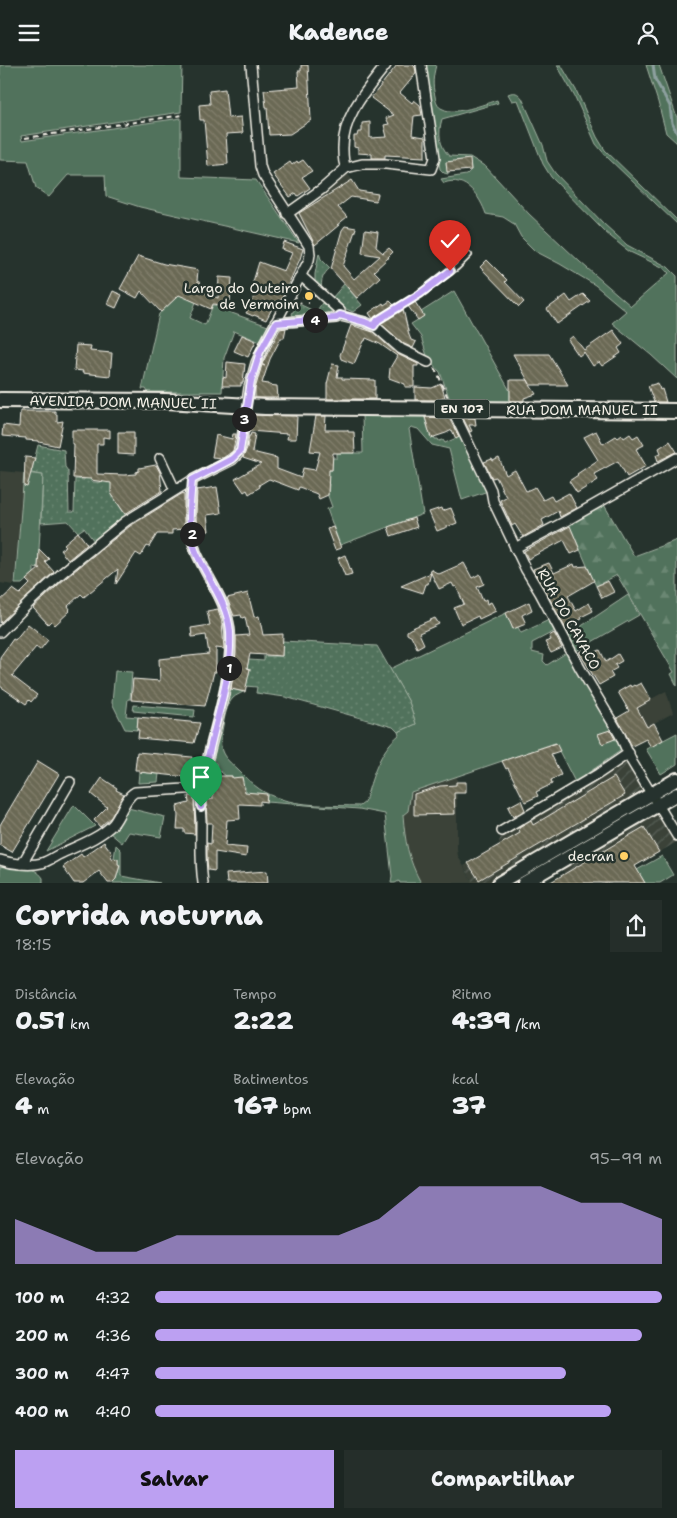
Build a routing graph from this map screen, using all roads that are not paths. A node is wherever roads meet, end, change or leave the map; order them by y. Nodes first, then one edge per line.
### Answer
1 (251, 65) edge
2 (386, 65) edge
3 (421, 65) edge
4 (346, 168) junction
5 (287, 214) junction
6 (469, 255) dead end
7 (301, 276) junction
8 (340, 315) junction
9 (276, 323) junction
10 (374, 326) junction
11 (428, 362) road end
12 (0, 400) edge
13 (246, 406) junction
14 (450, 406) junction
15 (677, 411) edge
16 (677, 458) edge
17 (160, 459) dead end
18 (192, 480) junction
19 (175, 490) junction
20 (515, 548) junction
21 (0, 632) edge
22 (629, 753) junction
23 (677, 779) edge
24 (70, 782) dead end
25 (202, 789) junction
26 (677, 794) edge
27 (655, 799) junction
28 (502, 831) dead end
29 (677, 837) edge
30 (0, 860) edge
31 (22, 864) junction
32 (203, 883) edge
33 (499, 883) edge
34 (524, 883) edge

1 - 5 street
2 - 4 street
3 - 4 street
4 - 5 street
5 - 7 street
6 - 10 lane
7 - 8 street
7 - 9 street
8 - 9 street
8 - 10 street
9 - 13 street
10 - 11 street
12 - 13 main road, AVENIDA DOM MANUEL II / EN 107
13 - 14 main road, RUA DOM MANUEL II / EN 107
13 - 18 street
14 - 15 main road, RUA DOM MANUEL II / EN 107
14 - 20 street, RUA DO CAVACO
16 - 20 street
17 - 19 street
18 - 19 street
18 - 25 street
19 - 21 street
20 - 22 street, RUA DO CAVACO
22 - 27 street, RUA DO CAVACO
22 - 28 street
23 - 27 main road
24 - 31 street
25 - 31 street
25 - 32 street
26 - 27 main road
27 - 29 street, RUA DO CAVACO
27 - 33 main road
27 - 34 main road
30 - 31 street

